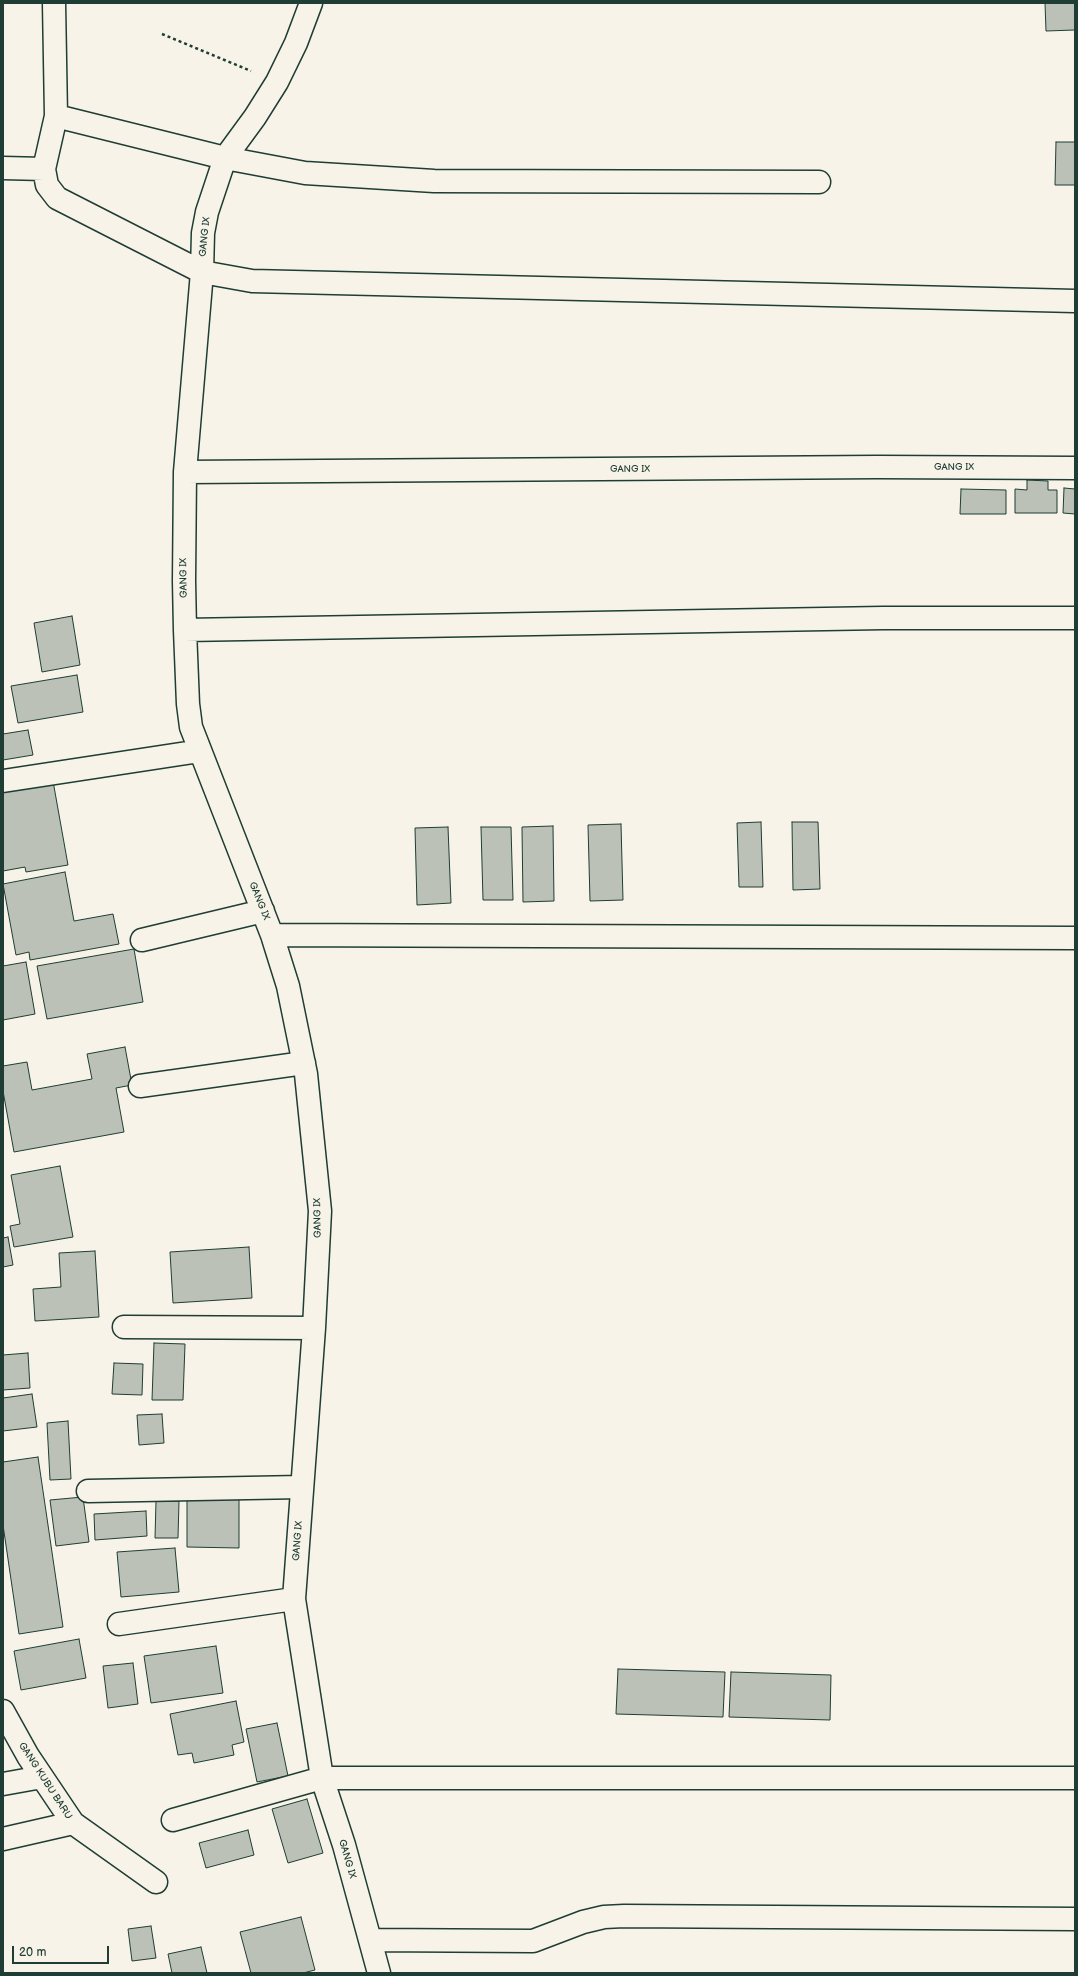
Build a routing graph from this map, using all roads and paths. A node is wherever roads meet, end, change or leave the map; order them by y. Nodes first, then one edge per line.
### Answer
1 (54, 3) edge
2 (310, 3) edge
3 (162, 34) dead end
4 (277, 82) junction
5 (56, 116) junction
6 (225, 158) junction
7 (3, 168) edge
8 (44, 169) junction
9 (819, 182) dead end
10 (202, 272) junction
11 (1075, 301) edge
12 (1075, 468) edge
13 (185, 472) junction
14 (1075, 618) edge
15 (185, 630) junction
16 (200, 751) junction
17 (3, 782) edge
18 (263, 911) junction
19 (272, 935) junction
20 (1075, 938) edge
21 (142, 940) dead end
22 (304, 1063) junction
23 (140, 1086) dead end
24 (124, 1327) dead end
25 (314, 1328) junction
26 (301, 1487) junction
27 (88, 1491) dead end
28 (294, 1599) junction
29 (119, 1624) dead end
30 (3, 1711) edge
31 (42, 1777) junction
32 (322, 1778) junction
33 (1075, 1778) edge
34 (3, 1784) edge
35 (173, 1820) dead end
36 (73, 1823) junction
37 (3, 1839) edge
38 (156, 1882) dead end
39 (1075, 1919) edge
40 (370, 1940) junction
41 (379, 1973) edge

1 - 5 street
2 - 4 street, GANG IX
3 - 4 path
4 - 6 street, GANG IX
5 - 6 street
5 - 8 street
6 - 9 street
6 - 10 street, GANG IX
7 - 8 street
8 - 10 street
10 - 11 street
10 - 13 street, GANG IX
12 - 13 street, GANG IX
13 - 15 street, GANG IX
14 - 15 street
15 - 16 street, GANG IX
16 - 17 street
16 - 18 street, GANG IX
18 - 19 street, GANG IX
18 - 21 street
19 - 20 street
19 - 22 street, GANG IX
22 - 23 street
22 - 25 street, GANG IX
24 - 25 street
25 - 26 street, GANG IX
26 - 27 street
26 - 28 street, GANG IX
28 - 29 street
28 - 32 street, GANG IX
30 - 31 street, GANG KUBU BARU
31 - 34 street
31 - 36 street, GANG KUBU BARU
32 - 33 street
32 - 35 street
32 - 40 street, GANG IX
36 - 37 street
36 - 38 street, GANG KUBU BARU
39 - 40 street
40 - 41 street, GANG IX

